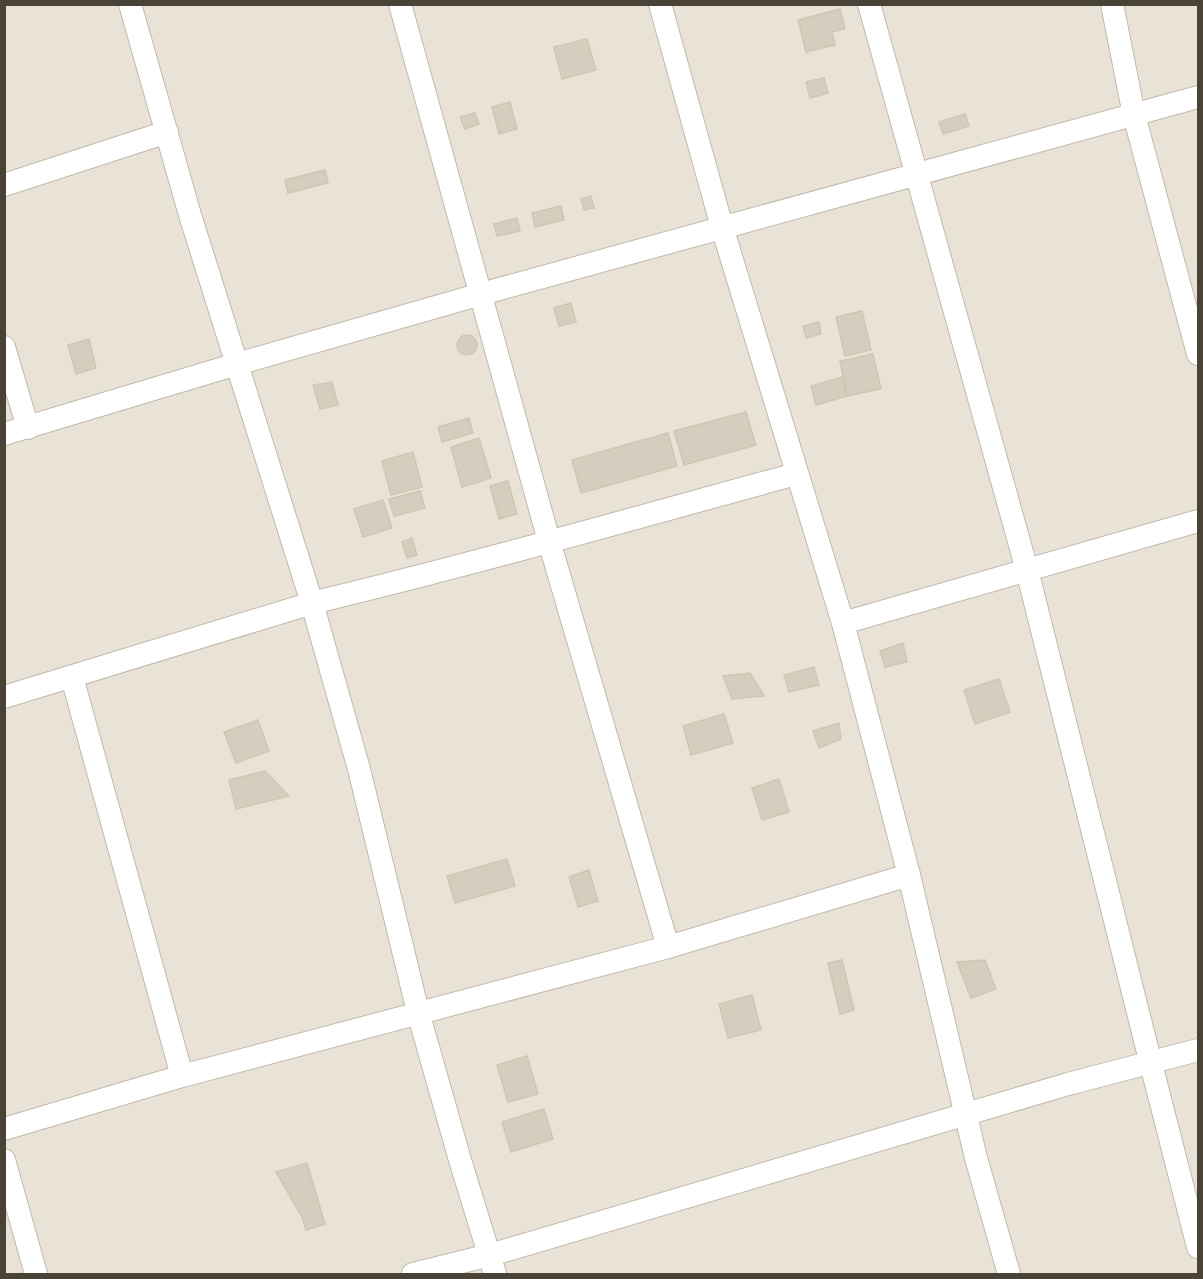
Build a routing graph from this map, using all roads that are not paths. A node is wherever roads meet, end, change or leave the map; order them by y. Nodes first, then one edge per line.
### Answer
1 (130, 4) edge
2 (400, 4) edge
3 (660, 4) edge
4 (869, 4) edge
5 (1112, 4) edge
6 (1198, 97) edge
7 (1134, 115) junction
8 (167, 132) junction
9 (917, 176) junction
10 (4, 185) edge
11 (722, 227) junction
12 (482, 294) junction
13 (4, 347) edge
14 (1198, 354) edge
15 (237, 364) junction
16 (28, 428) junction
17 (4, 434) edge
18 (796, 474) junction
19 (1198, 521) edge
20 (549, 541) junction
21 (1027, 570) junction
22 (312, 603) junction
23 (843, 624) junction
24 (72, 677) junction
25 (4, 697) edge
26 (909, 875) junction
27 (668, 946) junction
28 (418, 1012) junction
29 (1198, 1050) edge
30 (1150, 1064) junction
31 (182, 1076) junction
32 (966, 1115) junction
33 (4, 1130) edge
34 (4, 1160) edge
35 (1198, 1247) edge
36 (492, 1265) edge
37 (36, 1275) edge
38 (413, 1275) edge
39 (1009, 1275) edge

1 - 8 street
2 - 12 street
3 - 11 street
4 - 9 street
5 - 7 street
6 - 7 street
7 - 9 street
7 - 14 street
8 - 10 street
8 - 15 street
9 - 11 street
9 - 21 street
11 - 12 street
11 - 18 street
12 - 15 street
12 - 20 street
13 - 16 street
15 - 16 street
15 - 22 street
16 - 17 street
18 - 20 street
18 - 23 street
19 - 21 street
20 - 22 street
20 - 27 street
21 - 23 street
21 - 30 street
22 - 24 street
22 - 28 street
23 - 26 street
24 - 25 street
24 - 31 street
26 - 27 street
26 - 32 street
27 - 28 street
28 - 31 street
28 - 36 street
29 - 30 street
30 - 32 street
30 - 35 street
31 - 33 street
32 - 36 street
32 - 39 street
34 - 37 street
36 - 38 street

